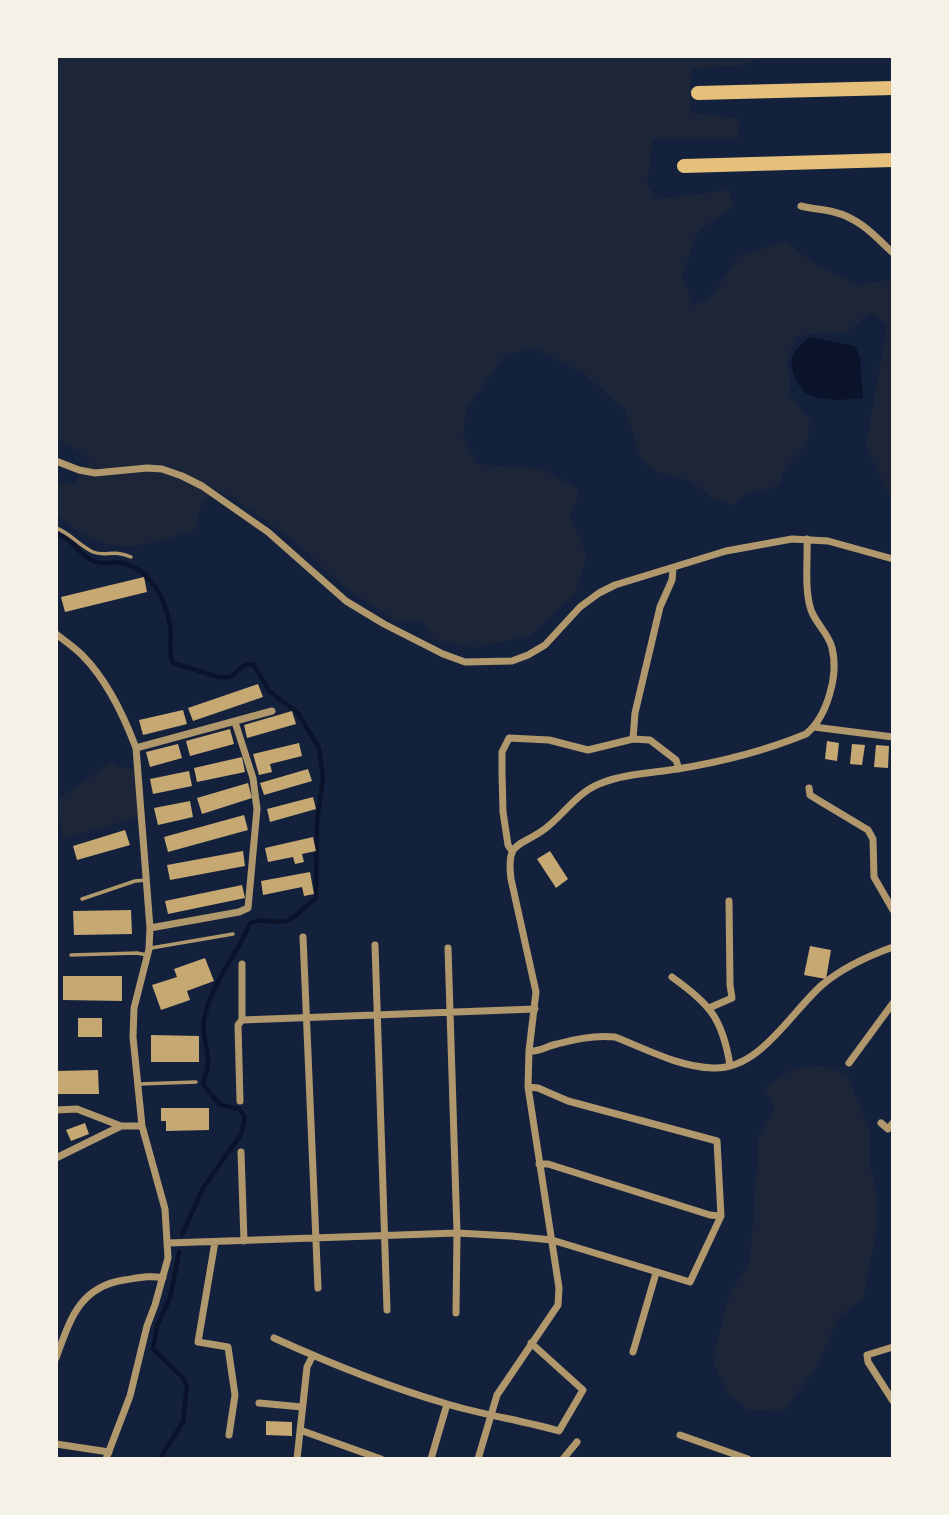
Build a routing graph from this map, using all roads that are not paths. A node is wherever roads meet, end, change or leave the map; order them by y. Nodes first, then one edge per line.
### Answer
1 (893, 88) edge
2 (698, 93) dead end
3 (893, 160) edge
4 (684, 166) dead end
5 (801, 206) dead end
6 (893, 253) edge
7 (56, 461) edge
8 (56, 528) edge
9 (807, 538) junction
10 (131, 556) dead end
11 (893, 559) edge
12 (673, 569) junction
13 (56, 634) edge
14 (272, 711) dead end
15 (235, 722) junction
16 (814, 727) junction
17 (893, 737) edge
18 (633, 739) junction
19 (136, 748) junction
20 (679, 769) junction
21 (809, 788) dead end
22 (512, 851) junction
23 (147, 880) junction
24 (82, 900) dead end
25 (729, 901) dead end
26 (893, 911) edge
27 (150, 928) junction
28 (233, 934) dead end
29 (303, 937) dead end
30 (375, 945) dead end
31 (448, 948) dead end
32 (892, 949) edge
33 (148, 952) junction
34 (71, 955) dead end
35 (242, 964) dead end
36 (672, 978) dead end
37 (893, 1003) edge
38 (709, 1008) junction
39 (535, 1009) junction
40 (449, 1011) junction
41 (377, 1014) junction
42 (306, 1016) junction
43 (242, 1020) junction
44 (529, 1051) junction
45 (849, 1063) dead end
46 (730, 1065) junction
47 (196, 1082) dead end
48 (139, 1084) junction
49 (527, 1087) junction
50 (240, 1101) dead end
51 (56, 1110) edge
52 (881, 1123) dead end
53 (893, 1123) edge
54 (121, 1126) junction
55 (142, 1126) junction
56 (241, 1152) dead end
57 (56, 1158) edge
58 (539, 1164) junction
59 (721, 1216) junction
60 (457, 1233) junction
61 (384, 1236) junction
62 (315, 1238) junction
63 (552, 1240) junction
64 (244, 1241) junction
65 (215, 1242) junction
66 (169, 1243) junction
67 (656, 1273) junction
68 (163, 1278) junction
69 (318, 1288) dead end
70 (387, 1310) dead end
71 (456, 1313) dead end
72 (274, 1338) dead end
73 (531, 1343) junction
74 (893, 1347) edge
75 (633, 1352) dead end
76 (313, 1355) junction
77 (56, 1358) edge
78 (893, 1401) edge
79 (259, 1403) dead end
80 (447, 1404) junction
81 (302, 1407) junction
82 (491, 1414) junction
83 (300, 1430) junction
84 (229, 1435) dead end
85 (680, 1435) dead end
86 (577, 1442) dead end
87 (56, 1444) edge
88 (721, 1450) junction
89 (108, 1455) edge
90 (297, 1459) edge
91 (381, 1459) edge
92 (431, 1459) edge
93 (478, 1459) edge
94 (563, 1459) edge
95 (718, 1459) edge
96 (748, 1459) edge

1 - 2 highway
3 - 4 highway
5 - 6 street
7 - 12 street
8 - 10 lane
9 - 11 street
9 - 12 street
9 - 16 street
12 - 18 street
13 - 19 street
14 - 15 street
15 - 19 street
15 - 27 street
16 - 17 street
16 - 20 street
18 - 20 street
18 - 22 street
19 - 23 street
20 - 22 street
21 - 26 street
22 - 39 street
23 - 24 lane
23 - 27 street
25 - 38 street
27 - 33 street
28 - 33 lane
29 - 42 street
30 - 41 street
31 - 40 street
32 - 46 street
33 - 34 lane
33 - 48 street
35 - 43 street
36 - 38 street
37 - 45 street
38 - 46 street
39 - 40 street
39 - 44 street
40 - 41 street
40 - 60 street
41 - 42 street
41 - 61 street
42 - 43 street
42 - 62 street
43 - 50 street
44 - 46 street
44 - 49 street
47 - 48 lane
48 - 55 street
49 - 58 street
49 - 59 street
51 - 54 street
52 - 53 street
54 - 55 street
54 - 57 street
55 - 66 street
56 - 64 street
58 - 59 street
58 - 63 street
59 - 67 street
60 - 61 street
60 - 63 street
60 - 71 street
61 - 62 street
61 - 70 street
62 - 64 street
62 - 69 street
63 - 67 street
63 - 73 street
64 - 65 street
65 - 66 street
65 - 84 street
66 - 68 street
67 - 75 street
68 - 77 street
68 - 89 street
72 - 76 street
73 - 82 street
73 - 82 street
74 - 78 street
76 - 80 street
76 - 81 street
79 - 81 street
80 - 82 street
80 - 92 street
81 - 83 street
82 - 93 street
83 - 90 street
83 - 91 street
85 - 88 street
86 - 94 street
87 - 89 street
88 - 95 street
88 - 96 street

